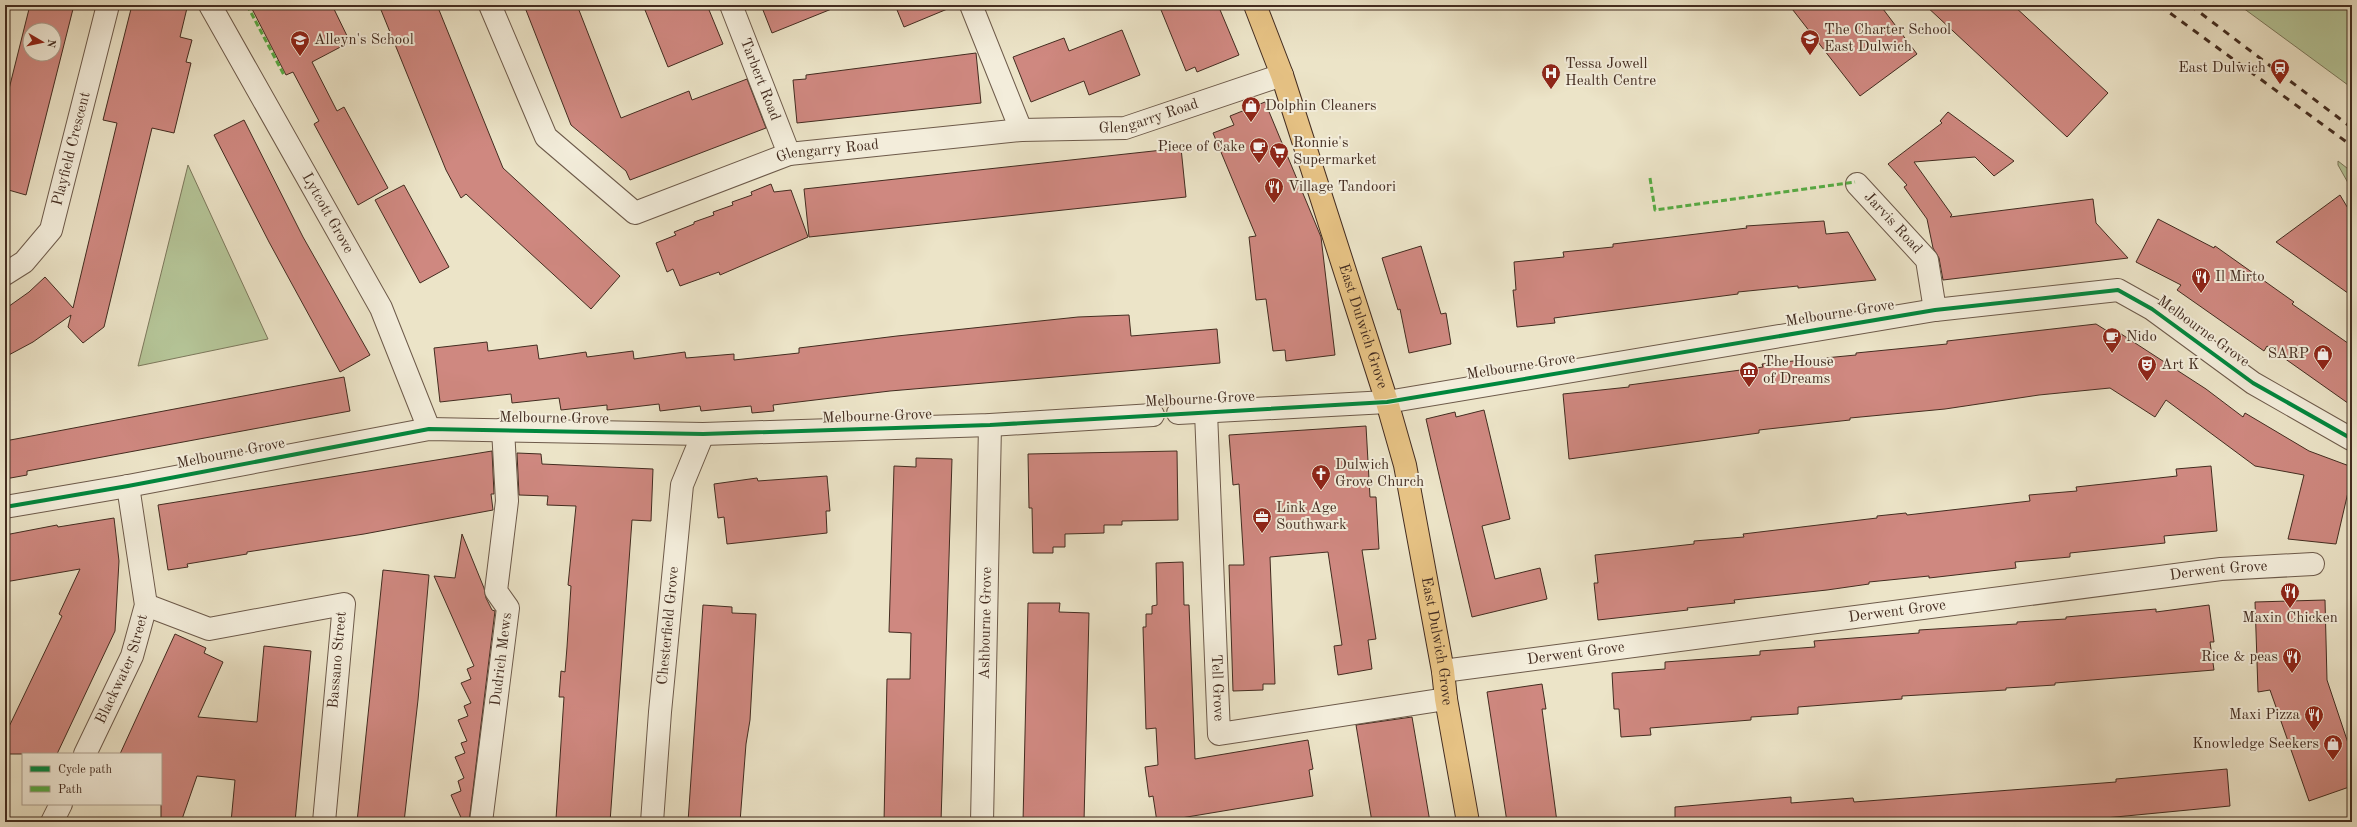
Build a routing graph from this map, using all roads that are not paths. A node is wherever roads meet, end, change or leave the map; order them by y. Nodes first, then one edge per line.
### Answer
1 (108, 5) edge
2 (210, 5) edge
3 (490, 5) edge
4 (730, 5) edge
5 (971, 5) edge
6 (1255, 5) edge
7 (1282, 75) junction
8 (1021, 130) junction
9 (789, 154) junction
10 (1857, 184) dead end
11 (5, 274) edge
12 (1934, 310) junction
13 (1387, 402) junction
14 (1206, 412) junction
15 (1178, 413) dead end
16 (1153, 414) dead end
17 (990, 425) junction
18 (429, 429) junction
19 (503, 429) junction
20 (703, 434) junction
21 (2352, 439) edge
22 (128, 486) junction
23 (5, 507) edge
24 (2313, 564) dead end
25 (146, 605) junction
26 (1443, 671) junction
27 (1446, 699) junction
28 (85, 753) edge
29 (60, 805) edge
30 (52, 822) edge
31 (324, 822) edge
32 (481, 822) edge
33 (652, 822) edge
34 (982, 822) edge
35 (1468, 822) edge

1 - 11 street, Playfield Crescent
2 - 18 street, Lytcott Grove
3 - 9 street, Glengarry Road
4 - 9 street, Tarbert Road
5 - 8 street
6 - 7 main road, East Dulwich Grove
7 - 8 street, Glengarry Road
7 - 13 main road, East Dulwich Grove
8 - 9 street, Glengarry Road
10 - 12 street, Jarvis Road
12 - 13 street, Melbourne Grove
12 - 21 street, Melbourne Grove
13 - 14 street, Melbourne Grove
13 - 26 main road, East Dulwich Grove
14 - 15 street, Melbourne Grove
14 - 27 street, Tell Grove
16 - 17 street, Melbourne Grove
17 - 20 street, Melbourne Grove
17 - 34 street, Ashbourne Grove
18 - 19 street, Melbourne Grove
18 - 22 street, Melbourne Grove
19 - 20 street, Melbourne Grove
19 - 32 street, Dudrich Mews
20 - 33 street, Chesterfield Grove
22 - 23 street, Melbourne Grove
22 - 25 street, Blackwater Street
24 - 26 street, Derwent Grove
25 - 28 street, Blackwater Street
25 - 31 street, Bassano Street
26 - 27 main road, East Dulwich Grove
27 - 35 main road, East Dulwich Grove
29 - 30 street

